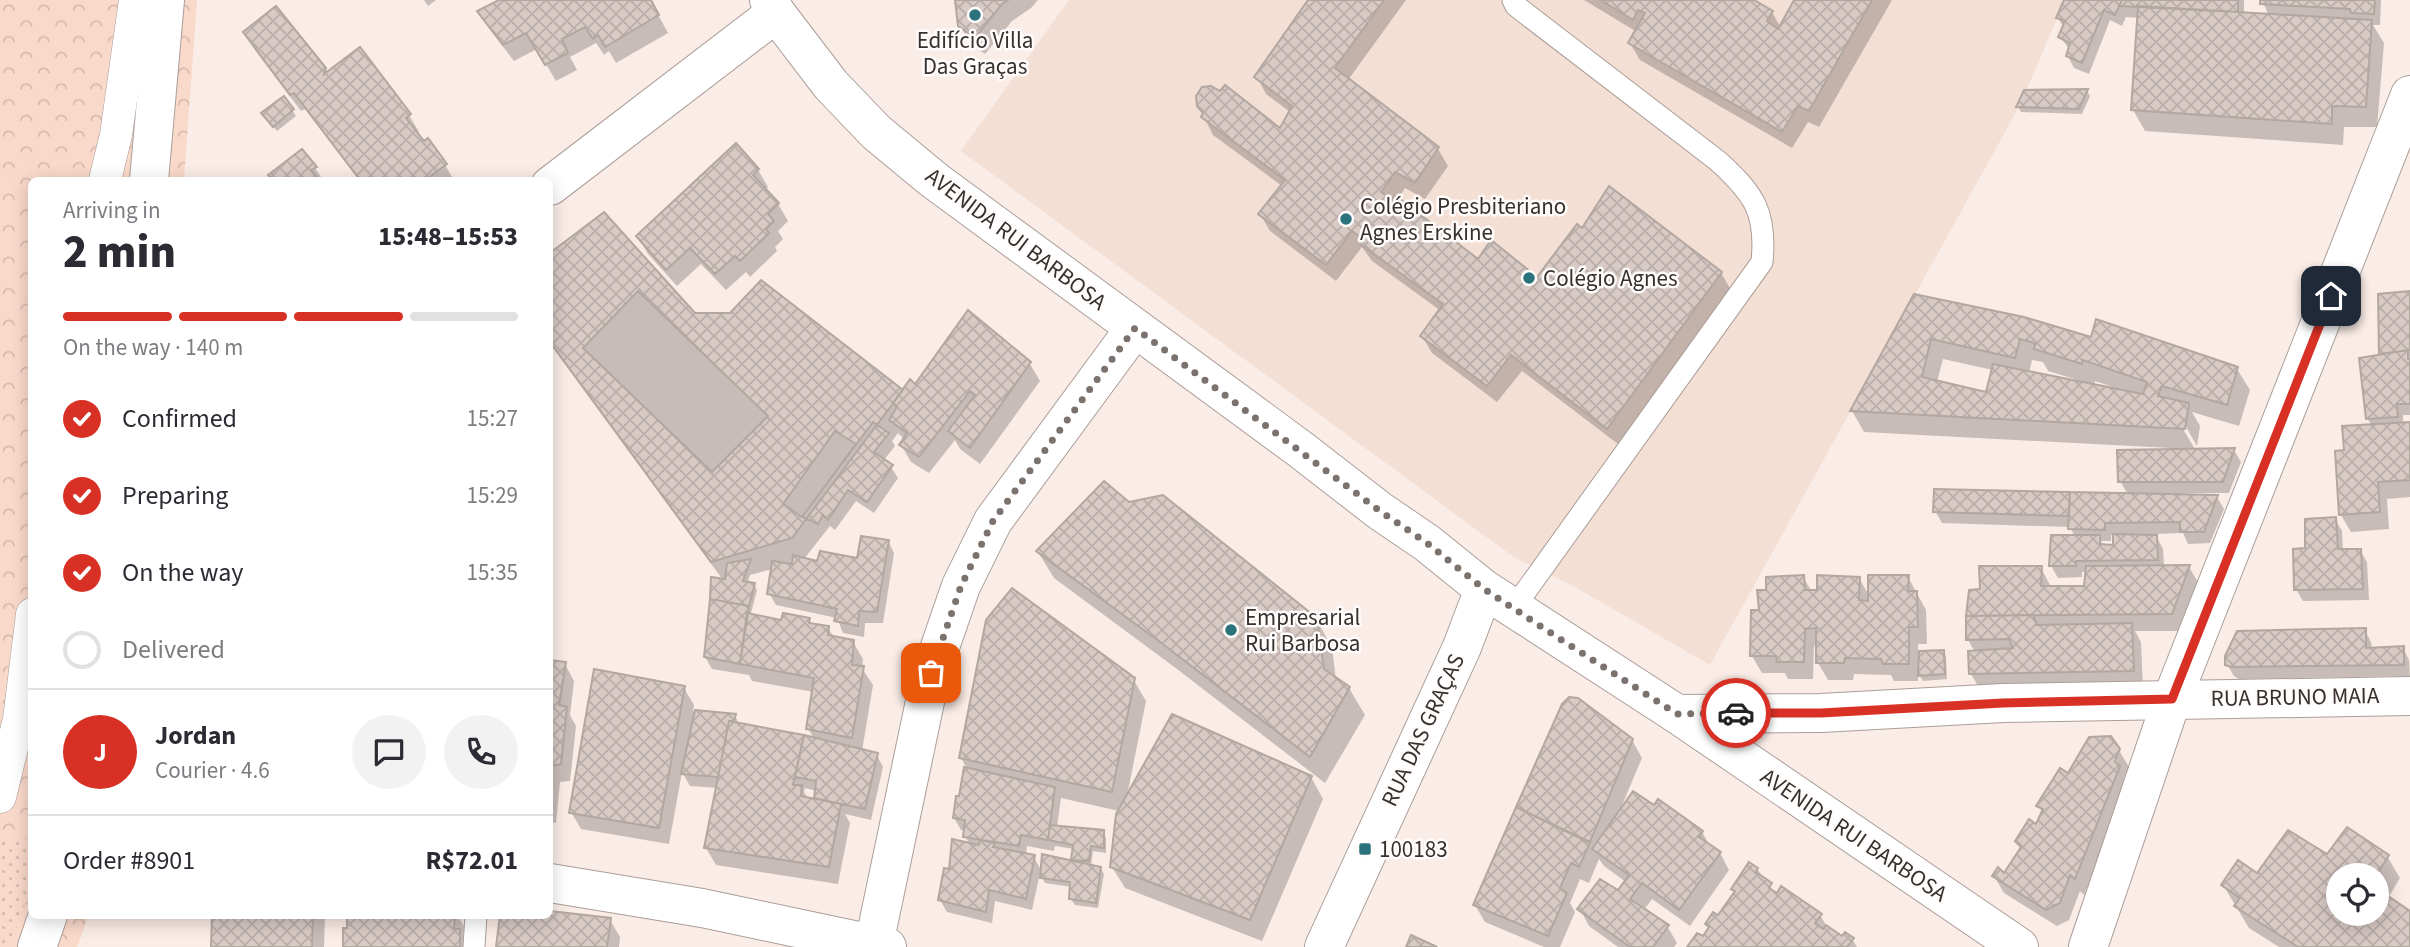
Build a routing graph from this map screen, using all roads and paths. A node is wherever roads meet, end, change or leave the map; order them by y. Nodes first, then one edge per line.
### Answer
1 (135, 0) edge
2 (166, 0) edge
3 (1513, 0) edge
4 (772, 7) edge
5 (2410, 95) edge
6 (106, 177) edge
7 (149, 177) edge
8 (553, 184) edge
9 (1135, 328) junction
10 (1499, 599) junction
11 (28, 646) edge
12 (2410, 696) edge
13 (2172, 699) junction
14 (1677, 714) junction
15 (0, 797) edge
16 (553, 883) edge
17 (47, 919) edge
18 (476, 919) edge
19 (881, 946) edge
20 (37, 947) edge
21 (474, 947) edge
22 (1324, 947) edge
23 (2019, 947) edge
24 (2088, 947) edge

1 - 6 street
2 - 7 street
3 - 10 lane
4 - 8 street
4 - 9 street, AVENIDA RUI BARBOSA
5 - 13 street
9 - 10 street, AVENIDA RUI BARBOSA
9 - 19 street
10 - 14 street, AVENIDA RUI BARBOSA
10 - 22 street, RUA DAS GRAÇAS
11 - 15 street
12 - 13 street, RUA BRUNO MAIA
13 - 14 street, RUA BRUNO MAIA
13 - 24 street
14 - 23 street, AVENIDA RUI BARBOSA
16 - 19 street
17 - 20 street
18 - 21 lane

